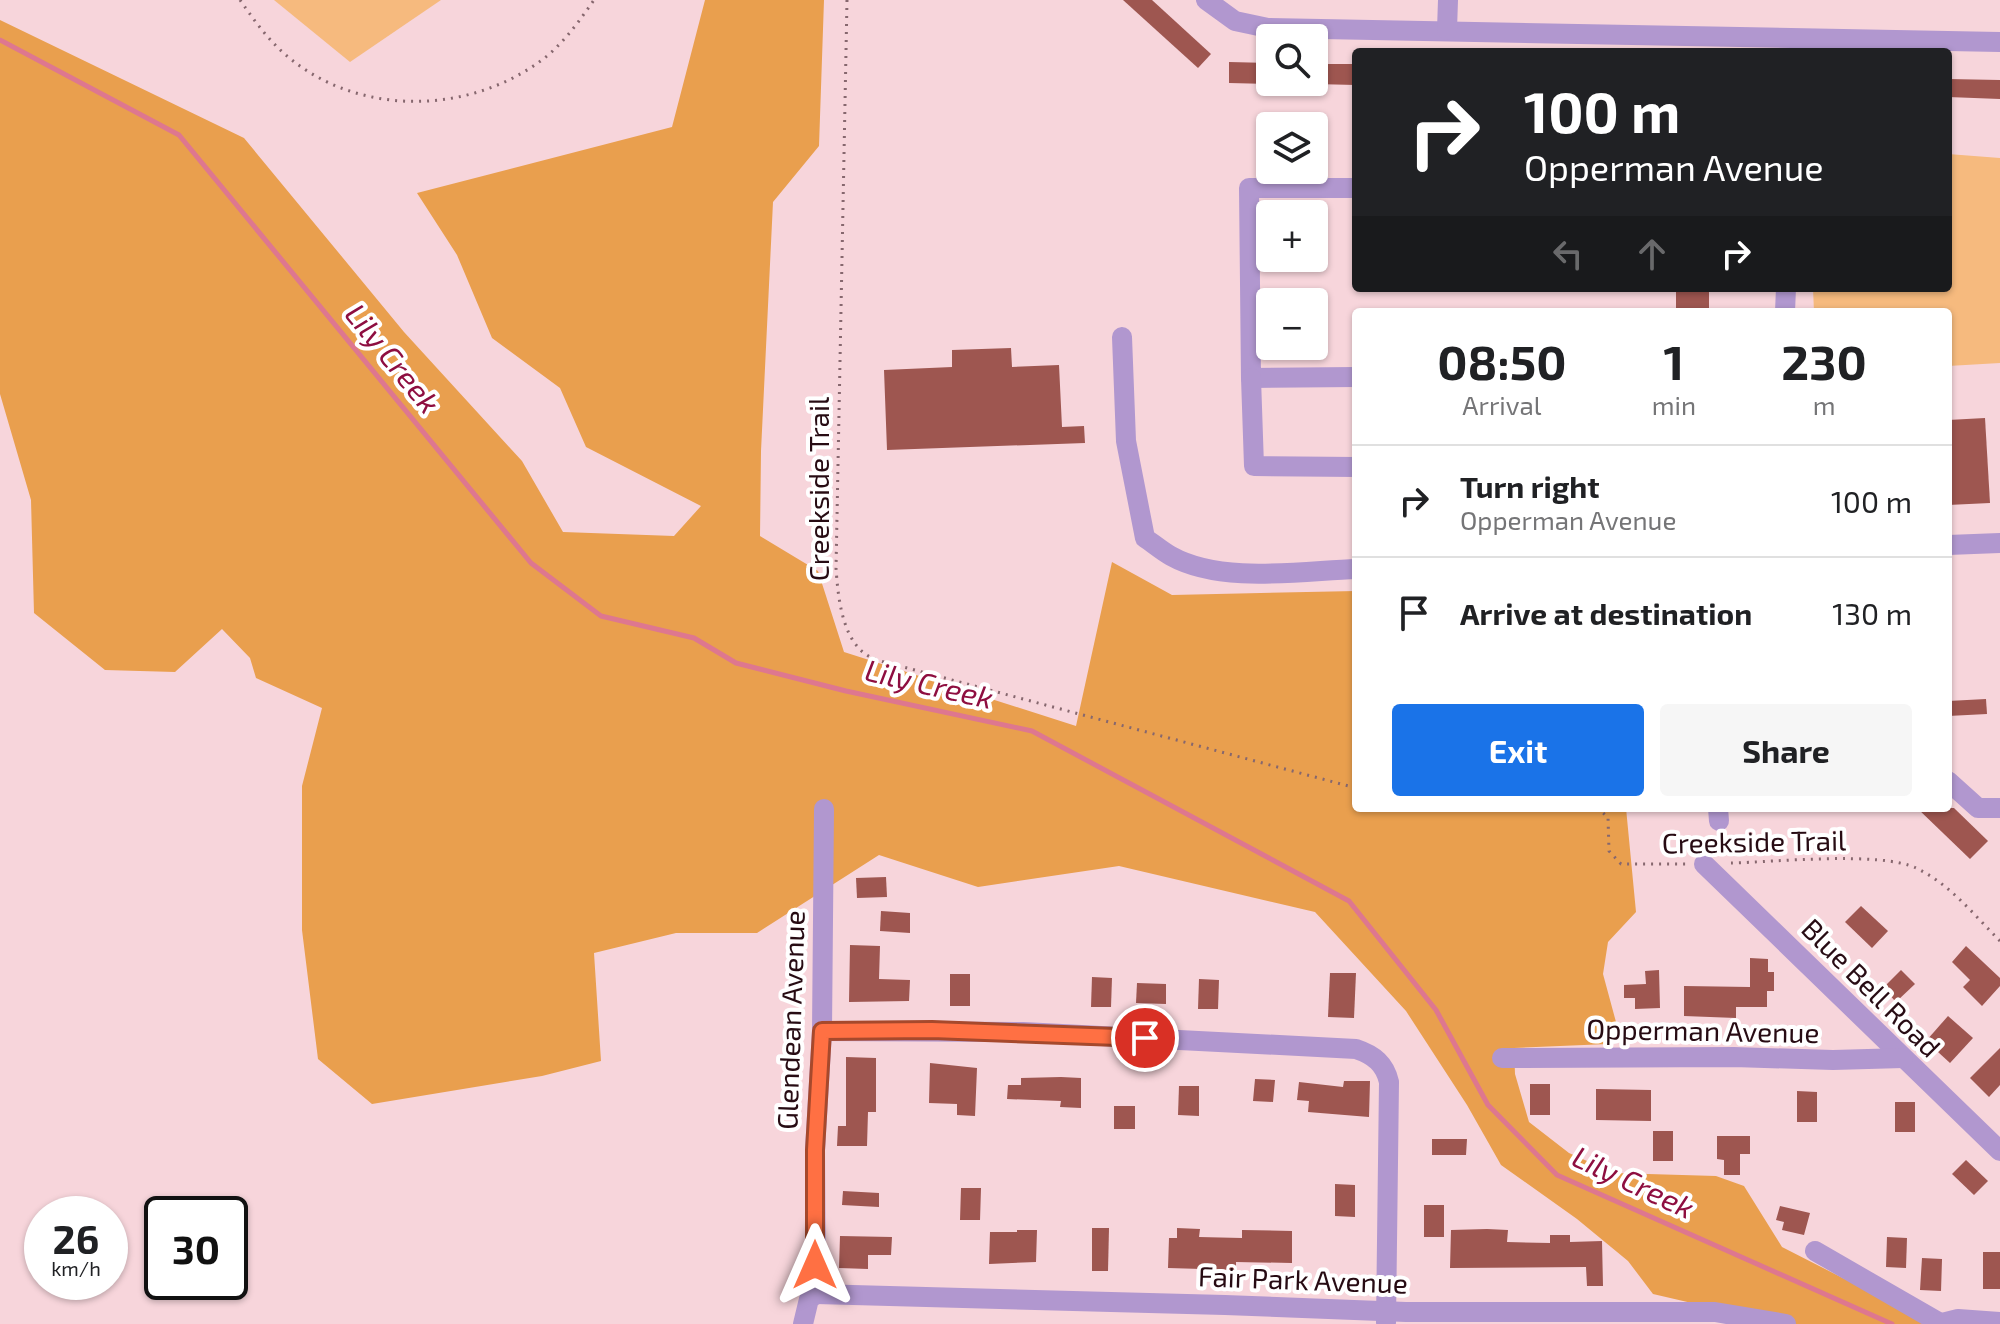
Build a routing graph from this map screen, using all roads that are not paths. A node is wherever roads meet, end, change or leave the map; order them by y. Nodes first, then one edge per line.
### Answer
1 (1206, 0) edge
2 (1448, 0) edge
3 (1447, 30) junction
4 (2000, 42) edge
5 (1352, 188) edge
6 (1122, 337) dead end
7 (1352, 377) edge
8 (1251, 378) junction
9 (1352, 467) edge
10 (2000, 543) edge
11 (1952, 545) edge
12 (1352, 569) edge
13 (1952, 785) edge
14 (2000, 808) edge
15 (824, 809) dead end
16 (1704, 864) road end
17 (822, 1031) junction
18 (1502, 1058) dead end
19 (1903, 1058) junction
20 (2000, 1151) edge
21 (1815, 1251) dead end
22 (816, 1294) junction
23 (1386, 1318) edge
24 (2000, 1322) edge
25 (803, 1324) edge
26 (1786, 1324) edge
27 (1939, 1324) edge

1 - 3 street
2 - 3 street
3 - 4 street
5 - 8 street
6 - 12 street
7 - 8 street
8 - 9 street
10 - 11 street
13 - 14 street
15 - 17 street, Glendean Avenue
16 - 19 street, Blue Bell Road
17 - 22 street, Glendean Avenue
17 - 23 street
18 - 19 street, Opperman Avenue
19 - 20 street, Blue Bell Road
21 - 27 street
22 - 23 street, Fair Park Avenue
22 - 25 street, Glendean Avenue
23 - 26 street, Fair Park Avenue
24 - 27 street

